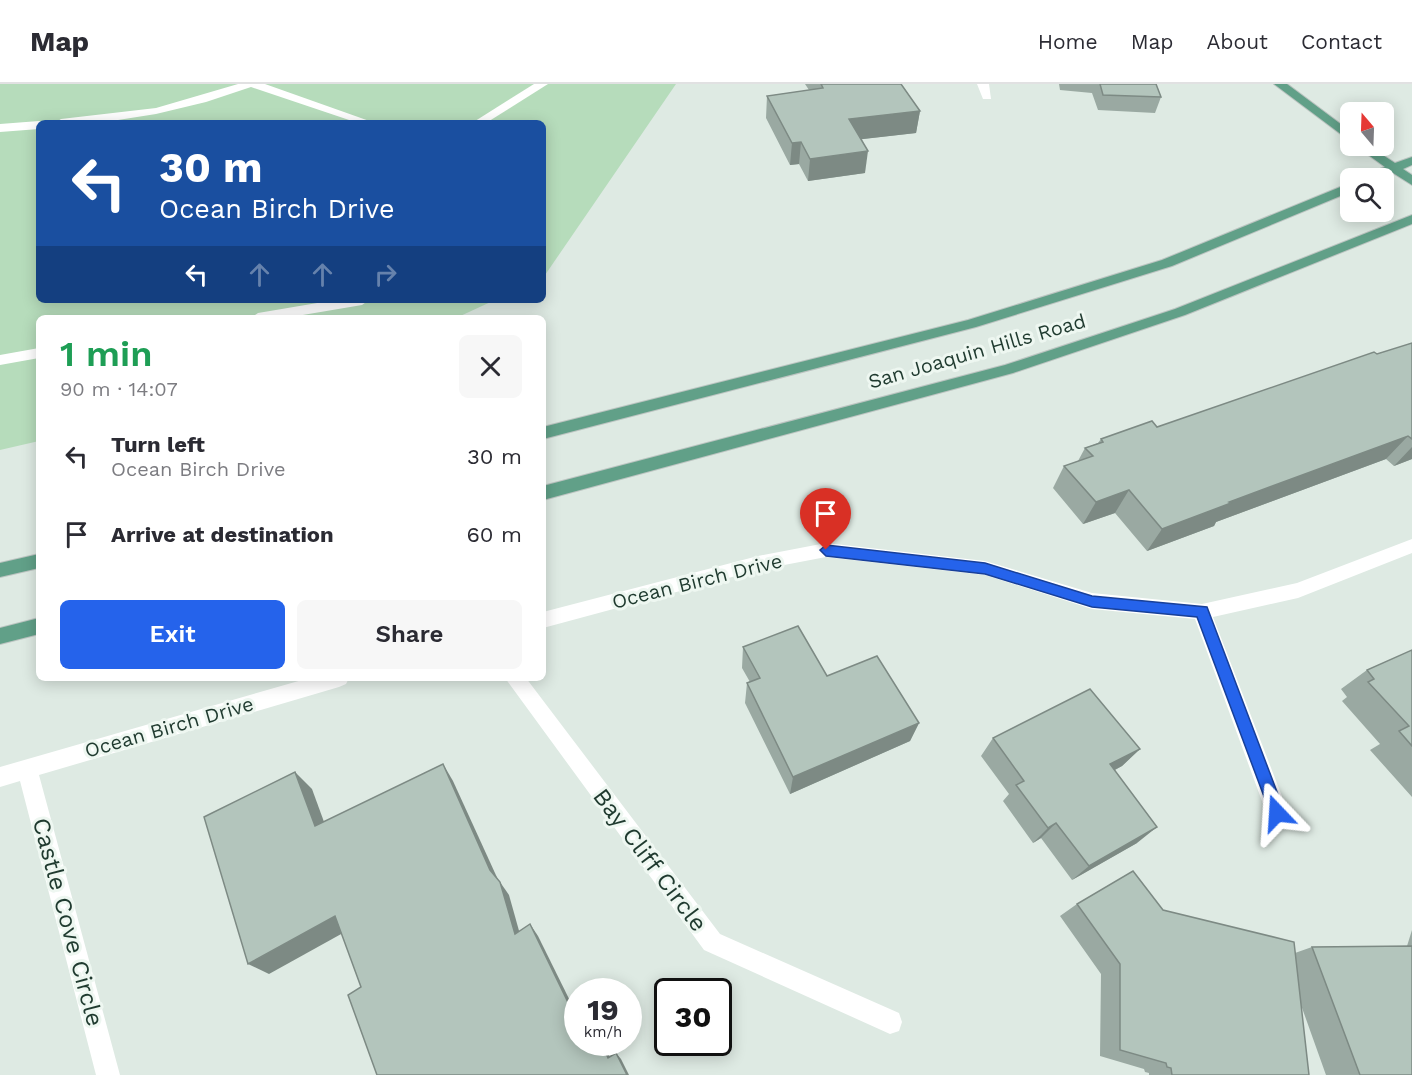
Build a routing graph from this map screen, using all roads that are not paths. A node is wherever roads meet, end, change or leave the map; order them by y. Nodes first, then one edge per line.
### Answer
1 (248, 84) edge
2 (254, 84) edge
3 (542, 84) edge
4 (983, 84) edge
5 (1280, 84) edge
6 (987, 97) dead end
7 (97, 120) edge
8 (360, 120) edge
9 (483, 120) edge
10 (36, 125) edge
11 (0, 128) edge
12 (1340, 129) edge
13 (1377, 156) edge
14 (1412, 162) edge
15 (1395, 168) junction
16 (1412, 181) edge
17 (1340, 191) edge
18 (1412, 219) edge
19 (345, 303) edge
20 (275, 315) edge
21 (36, 354) edge
22 (0, 360) edge
23 (546, 432) edge
24 (546, 491) edge
25 (1412, 546) edge
26 (36, 562) edge
27 (0, 570) edge
28 (1202, 612) junction
29 (546, 619) edge
30 (36, 627) edge
31 (0, 636) edge
32 (329, 681) edge
33 (516, 681) edge
34 (27, 769) junction
35 (0, 777) edge
36 (1277, 813) dead end
37 (890, 1022) dead end
38 (108, 1075) edge

1 - 7 street
2 - 8 street
3 - 9 street
4 - 6 street
5 - 12 main road
10 - 11 street
13 - 15 main road
14 - 15 main road
15 - 16 main road
17 - 23 main road, San Joaquin Hills Road
18 - 24 main road, San Joaquin Hills Road
19 - 20 street
21 - 22 street
25 - 28 street, Ocean Birch Drive
26 - 27 main road
28 - 29 street, Ocean Birch Drive
28 - 36 street
30 - 31 main road
32 - 34 street, Ocean Birch Drive
33 - 37 street, Bay Cliff Circle
34 - 35 street, Ocean Birch Drive
34 - 38 street, Castle Cove Circle

